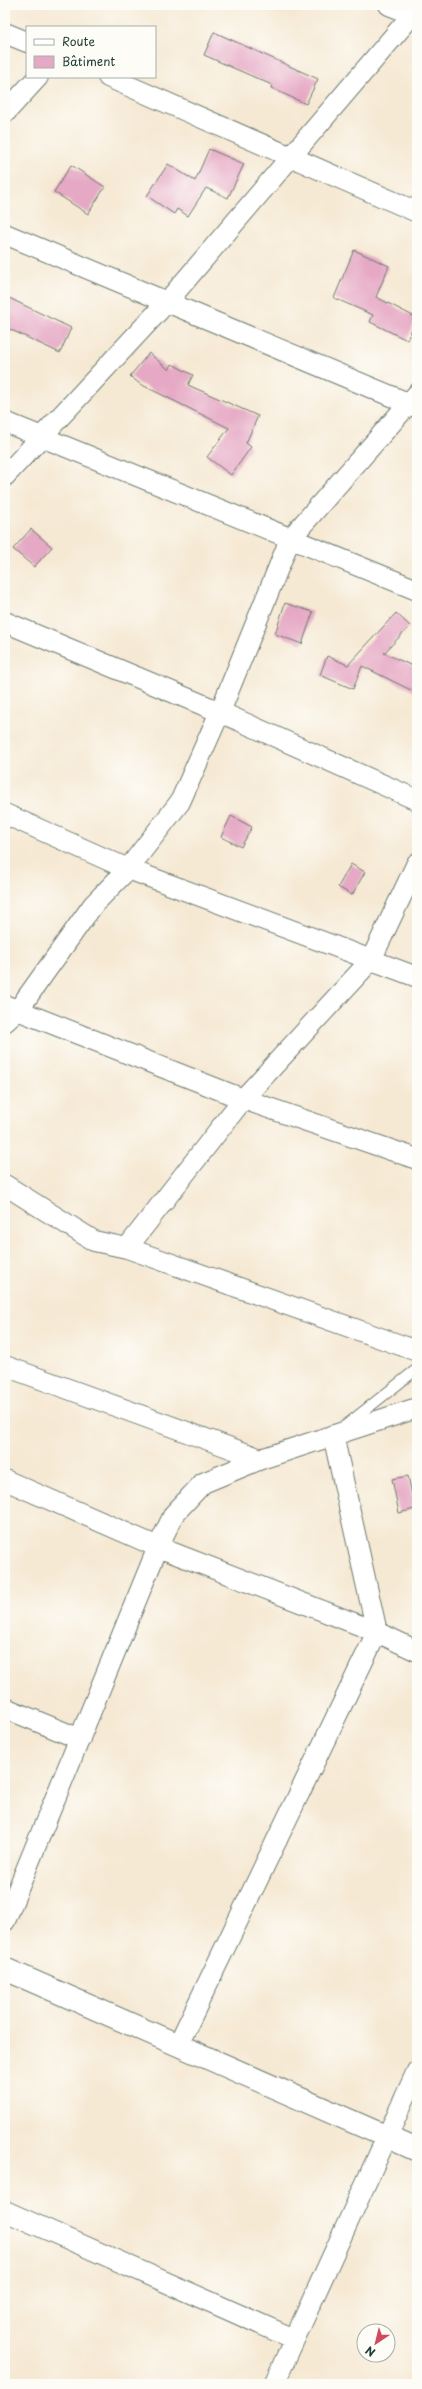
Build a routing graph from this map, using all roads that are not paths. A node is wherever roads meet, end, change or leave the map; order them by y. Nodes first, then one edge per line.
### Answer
1 (390, 5) edge
2 (416, 13) edge
3 (5, 33) edge
4 (26, 42) edge
5 (37, 78) edge
6 (110, 78) edge
7 (5, 112) edge
8 (291, 156) junction
9 (417, 212) edge
10 (5, 234) edge
11 (167, 302) junction
12 (414, 402) edge
13 (5, 422) edge
14 (40, 437) junction
15 (5, 476) edge
16 (290, 539) junction
17 (417, 590) edge
18 (5, 622) edge
19 (220, 712) junction
20 (417, 800) edge
21 (5, 814) edge
22 (417, 862) edge
23 (128, 869) junction
24 (371, 960) junction
25 (417, 978) edge
26 (9, 1013) edge
27 (243, 1099) junction
28 (417, 1159) edge
29 (5, 1185) edge
30 (127, 1248) junction
31 (417, 1351) edge
32 (5, 1366) edge
33 (417, 1369) edge
34 (417, 1408) edge
35 (333, 1435) junction
36 (261, 1459) junction
37 (5, 1480) edge
38 (158, 1547) junction
39 (377, 1632) junction
40 (417, 1650) edge
41 (5, 1708) edge
42 (80, 1739) junction
43 (5, 1921) edge
44 (5, 1969) edge
45 (178, 2045) junction
46 (417, 2071) edge
47 (386, 2136) junction
48 (417, 2150) edge
49 (5, 2211) edge
50 (294, 2339) junction
51 (274, 2384) edge

1 - 2 street
2 - 8 street
3 - 4 street
5 - 7 street
6 - 8 street
8 - 9 street
8 - 11 street
10 - 11 street
11 - 12 street
11 - 14 street
12 - 16 street
13 - 14 street
14 - 15 street
14 - 16 street
16 - 17 street
16 - 19 street
18 - 19 street
19 - 20 street
19 - 23 street
21 - 23 street
22 - 24 street
23 - 24 street
23 - 26 street
24 - 25 street
24 - 27 street
26 - 27 street
27 - 28 street
27 - 30 street
29 - 30 street
30 - 31 street
32 - 36 street
33 - 35 lane
34 - 35 street
35 - 36 street
35 - 39 street
36 - 38 street
37 - 38 street
38 - 39 street
38 - 42 street
39 - 40 street
39 - 45 street
41 - 42 street
42 - 43 street
44 - 45 street
45 - 47 street
46 - 47 street
47 - 48 street
47 - 50 street
49 - 50 street
50 - 51 street

